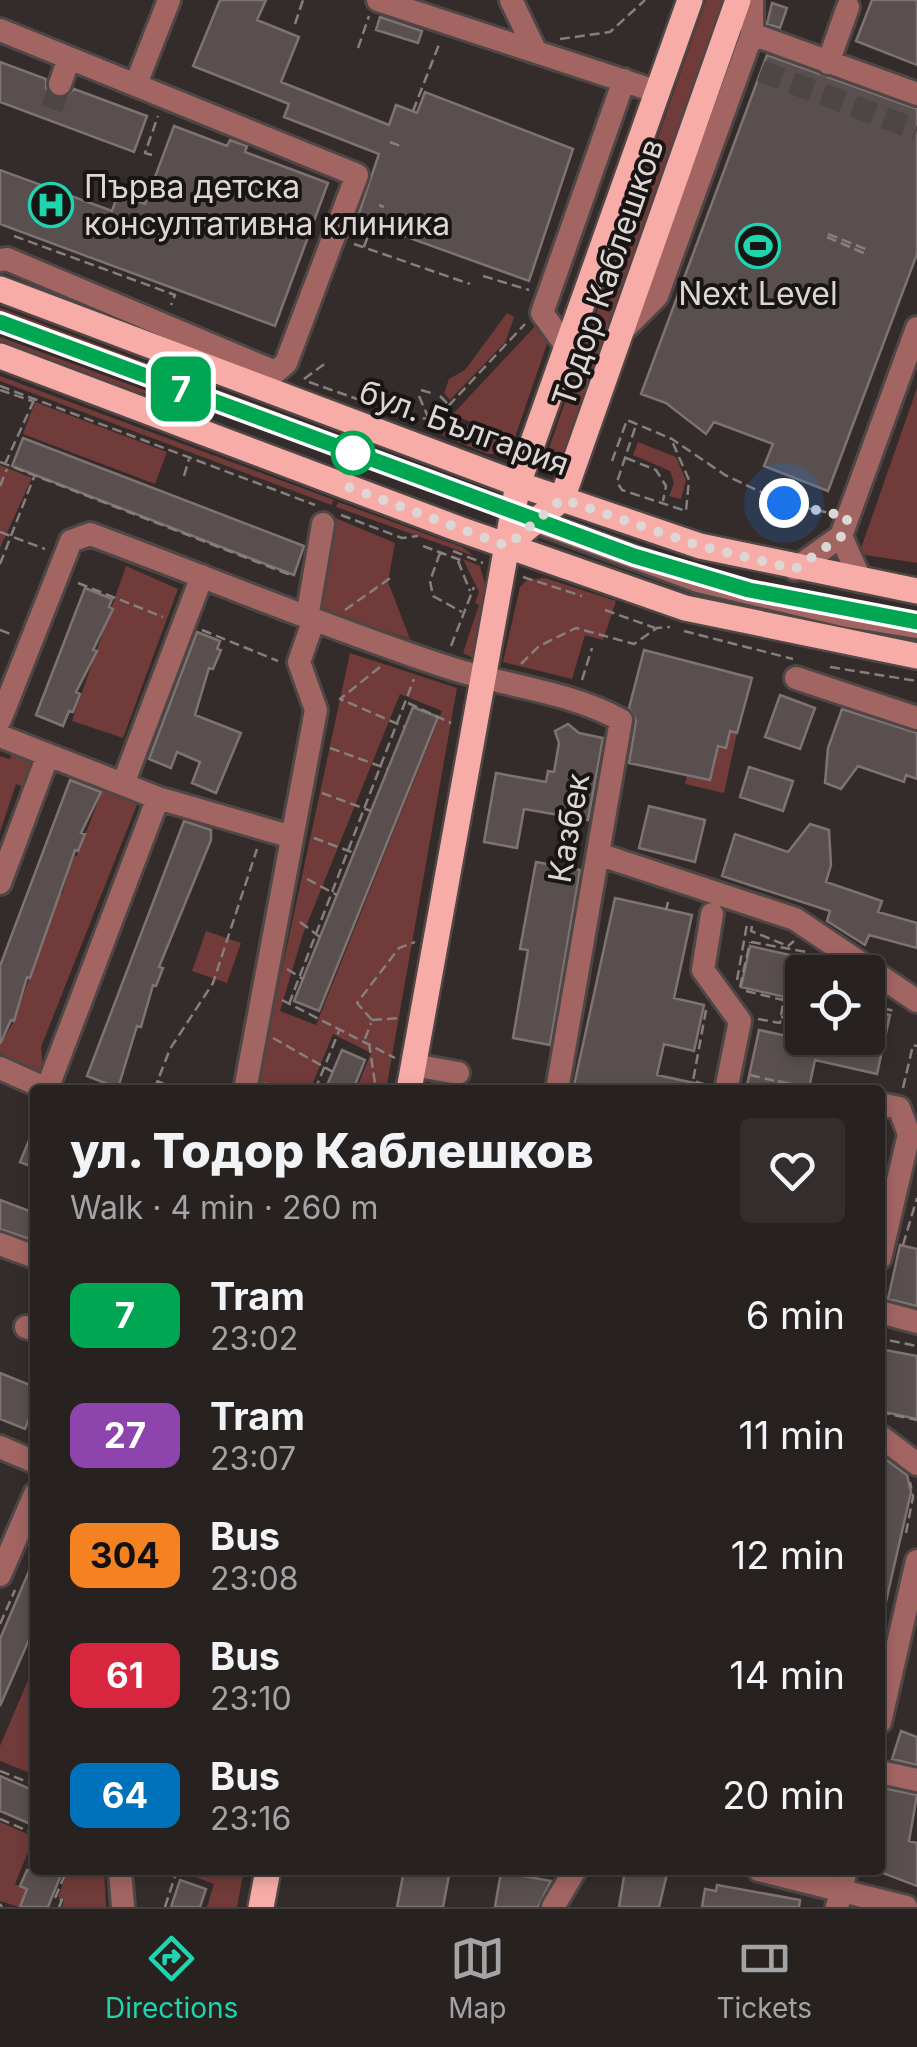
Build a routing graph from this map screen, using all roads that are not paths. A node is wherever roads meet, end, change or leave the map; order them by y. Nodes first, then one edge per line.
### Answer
1 (170, 0) edge
2 (511, 0) edge
3 (690, 0) edge
4 (738, 0) edge
5 (752, 0) edge
6 (848, 7) dead end
7 (373, 8) edge
8 (433, 12) edge
9 (0, 30) edge
10 (752, 34) junction
11 (534, 48) junction
12 (69, 58) junction
13 (828, 63) junction
14 (624, 80) junction
15 (60, 84) tunnel mouth
16 (136, 84) junction
17 (658, 92) junction
18 (917, 94) edge
19 (0, 260) edge
20 (0, 289) edge
21 (917, 328) edge
22 (621, 332) junction
23 (566, 346) junction
24 (0, 356) edge
25 (289, 375) junction
26 (251, 383) junction
27 (312, 406) junction
28 (518, 484) junction
29 (562, 499) junction
30 (524, 517) junction
31 (324, 524) dead end
32 (845, 526) junction
33 (507, 546) junction
34 (795, 569) junction
35 (202, 576) junction
36 (861, 580) junction
37 (917, 591) edge
38 (310, 620) junction
39 (917, 627) edge
40 (917, 656) edge
41 (796, 678) dead end
42 (492, 682) junction
43 (917, 718) edge
44 (0, 720) edge
45 (0, 736) edge
46 (48, 756) junction
47 (122, 784) junction
48 (158, 798) junction
49 (303, 837) junction
50 (598, 854) junction
51 (0, 883) edge
52 (712, 914) dead end
53 (907, 1006) edge
54 (0, 1068) edge
55 (407, 1072) edge
56 (458, 1074) dead end
57 (37, 1085) edge
58 (50, 1085) edge
59 (254, 1085) edge
60 (558, 1085) edge
61 (717, 1085) edge
62 (885, 1105) edge
63 (888, 1187) edge
64 (885, 1214) edge
65 (0, 1244) edge
66 (30, 1255) edge
67 (885, 1319) edge
68 (917, 1322) edge
69 (885, 1441) edge
70 (0, 1447) edge
71 (30, 1460) edge
72 (913, 1470) edge
73 (30, 1506) edge
74 (917, 1561) edge
75 (0, 1575) edge
76 (885, 1700) edge
77 (885, 1773) edge
78 (917, 1780) edge
79 (121, 1875) edge
80 (267, 1875) edge
81 (572, 1875) edge
82 (781, 1875) edge
83 (842, 1889) edge
84 (124, 1907) edge
85 (262, 1907) edge
86 (553, 1907) edge
87 (906, 1907) edge

1 - 16 street
2 - 11 street
3 - 17 main road, Тодор Каблешков
4 - 22 main road, Тодор Каблешков
5 - 10 street
6 - 13 street
7 - 8 street
8 - 11 street
9 - 12 street
10 - 13 street
10 - 22 street
11 - 14 street
12 - 15 street
12 - 16 street
13 - 18 street
14 - 17 street
14 - 23 street
16 - 25 street
17 - 23 main road, Тодор Каблешков
19 - 25 street
20 - 26 main road, бул. България
21 - 32 street
22 - 29 main road, Тодор Каблешков
23 - 28 main road, Тодор Каблешков
24 - 33 main road
25 - 26 street
25 - 27 street
26 - 27 main road, бул. България
27 - 28 main road, бул. България
28 - 29 main road, бул. България
28 - 30 main road, Тодор Каблешков
29 - 30 main road
29 - 34 main road, бул. България
30 - 33 main road, Тодор Каблешков
30 - 39 street
31 - 38 street
32 - 34 street
32 - 36 street
33 - 40 main road
33 - 42 main road, Тодор Каблешков
34 - 36 main road, бул. България
35 - 38 street
35 - 44 street
35 - 47 street
36 - 37 main road, бул. България
38 - 42 street
38 - 49 street
41 - 43 street
42 - 50 street, Казбек
42 - 55 main road, Тодор Каблешков
45 - 46 street
46 - 47 street
46 - 51 street
47 - 48 street
48 - 49 street
48 - 58 street
49 - 59 street
50 - 53 street
50 - 60 street, Казбек
52 - 61 street
54 - 57 street
55 - 56 street
62 - 63 street
63 - 64 street
65 - 66 street
67 - 68 street
69 - 72 street
70 - 71 street
73 - 75 street
74 - 76 street
77 - 78 street
79 - 84 street
80 - 85 main road
81 - 86 street
82 - 83 street
83 - 87 street

